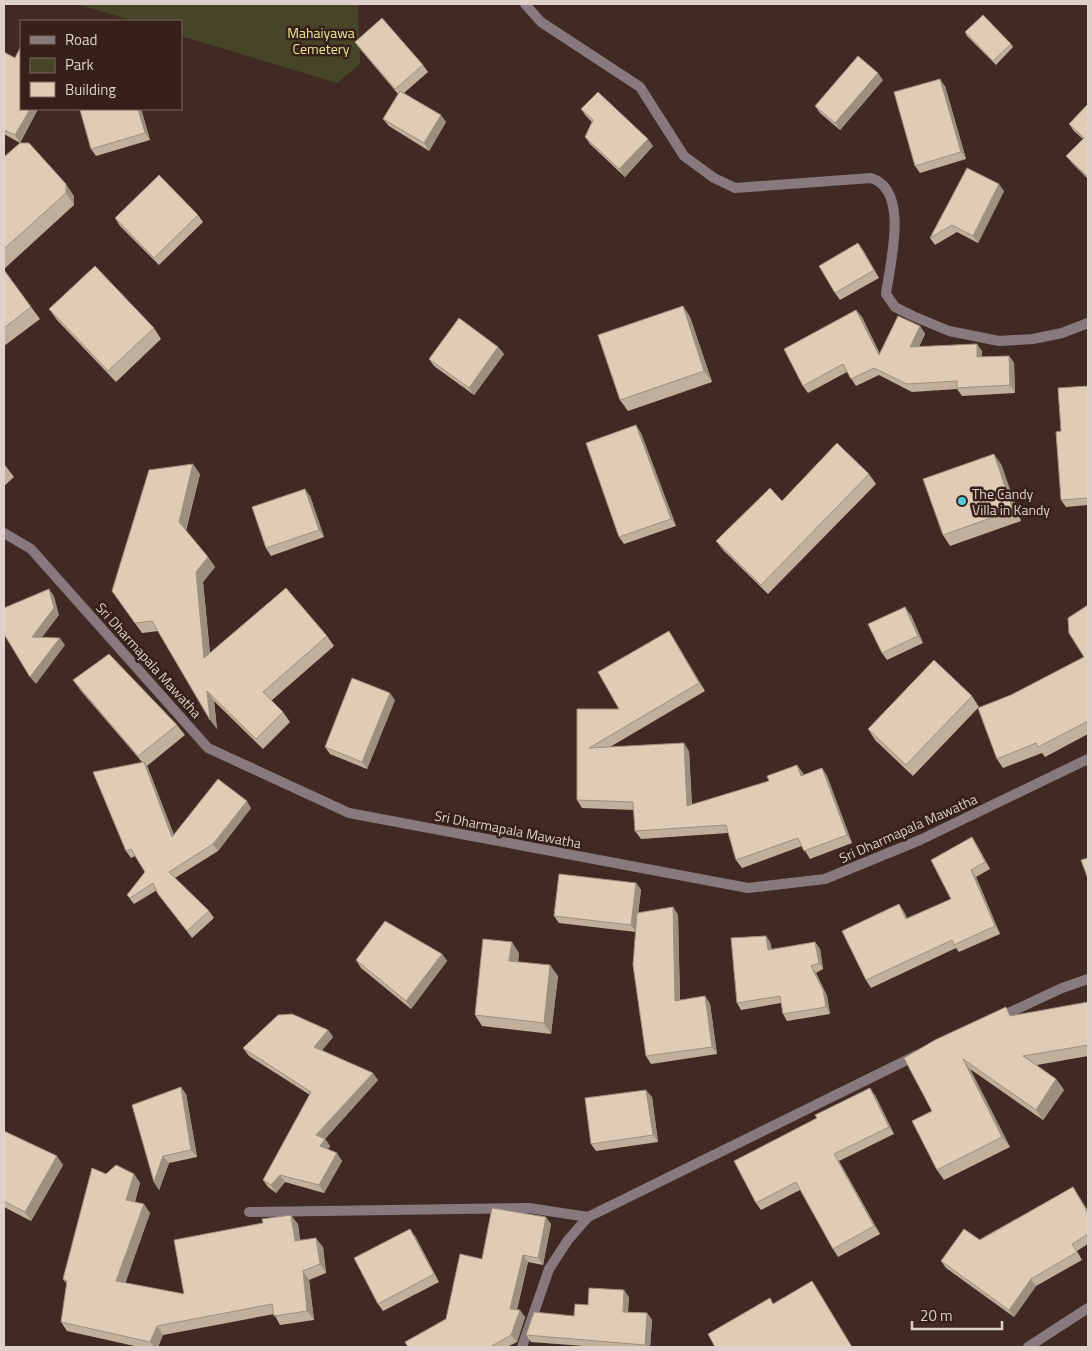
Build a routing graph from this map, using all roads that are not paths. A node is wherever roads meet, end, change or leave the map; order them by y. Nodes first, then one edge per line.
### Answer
1 (525, 4) edge
2 (1088, 323) edge
3 (4, 532) edge
4 (1088, 760) edge
5 (1088, 979) edge
6 (984, 1024) edge
7 (923, 1052) edge
8 (249, 1212) dead end
9 (588, 1218) junction
10 (1088, 1308) edge
11 (522, 1347) edge
12 (1028, 1347) edge

1 - 2 street
3 - 4 street, Sri Dharmapala Mawatha
5 - 6 street
7 - 9 street
8 - 9 street
9 - 11 street
10 - 12 street

